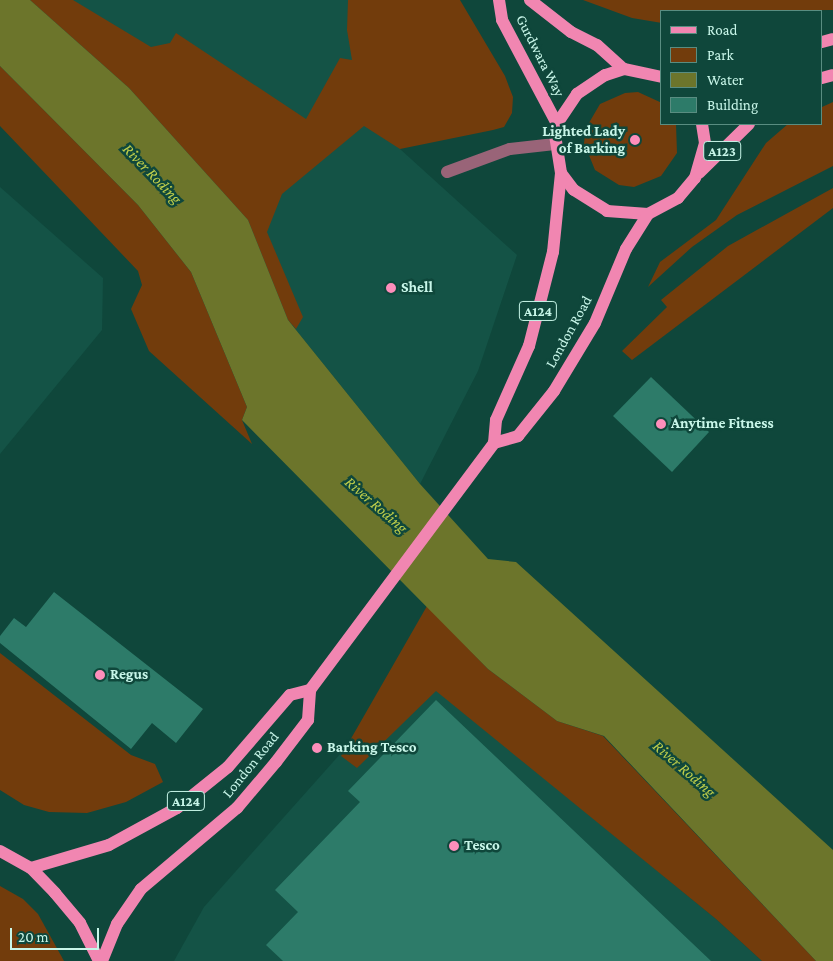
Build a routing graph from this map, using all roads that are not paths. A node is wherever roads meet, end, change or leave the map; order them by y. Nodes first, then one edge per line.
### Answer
1 (499, 0) edge
2 (530, 0) edge
3 (660, 67) edge
4 (624, 69) junction
5 (639, 70) junction
6 (660, 76) edge
7 (557, 124) junction
8 (702, 125) edge
9 (748, 125) edge
10 (555, 144) junction
11 (447, 172) dead end
12 (561, 173) junction
13 (695, 178) junction
14 (648, 214) junction
15 (494, 443) junction
16 (310, 690) junction
17 (2, 850) edge
18 (31, 868) junction
19 (100, 961) edge

1 - 7 main road, Gurdwara Way
2 - 4 main road, Gurdwara Way
3 - 5 main road
4 - 5 main road
4 - 7 main road
5 - 6 main road
7 - 10 main road
8 - 13 main road
9 - 13 main road, A123
10 - 11 street
10 - 12 main road
12 - 14 main road
12 - 15 main road, London Road / A124
13 - 14 main road
14 - 15 main road, London Road
15 - 16 main road, London Road / A124
16 - 18 main road, London Road / A124
16 - 19 main road, London Road / A124
17 - 18 main road, A124
18 - 19 main road, A124

